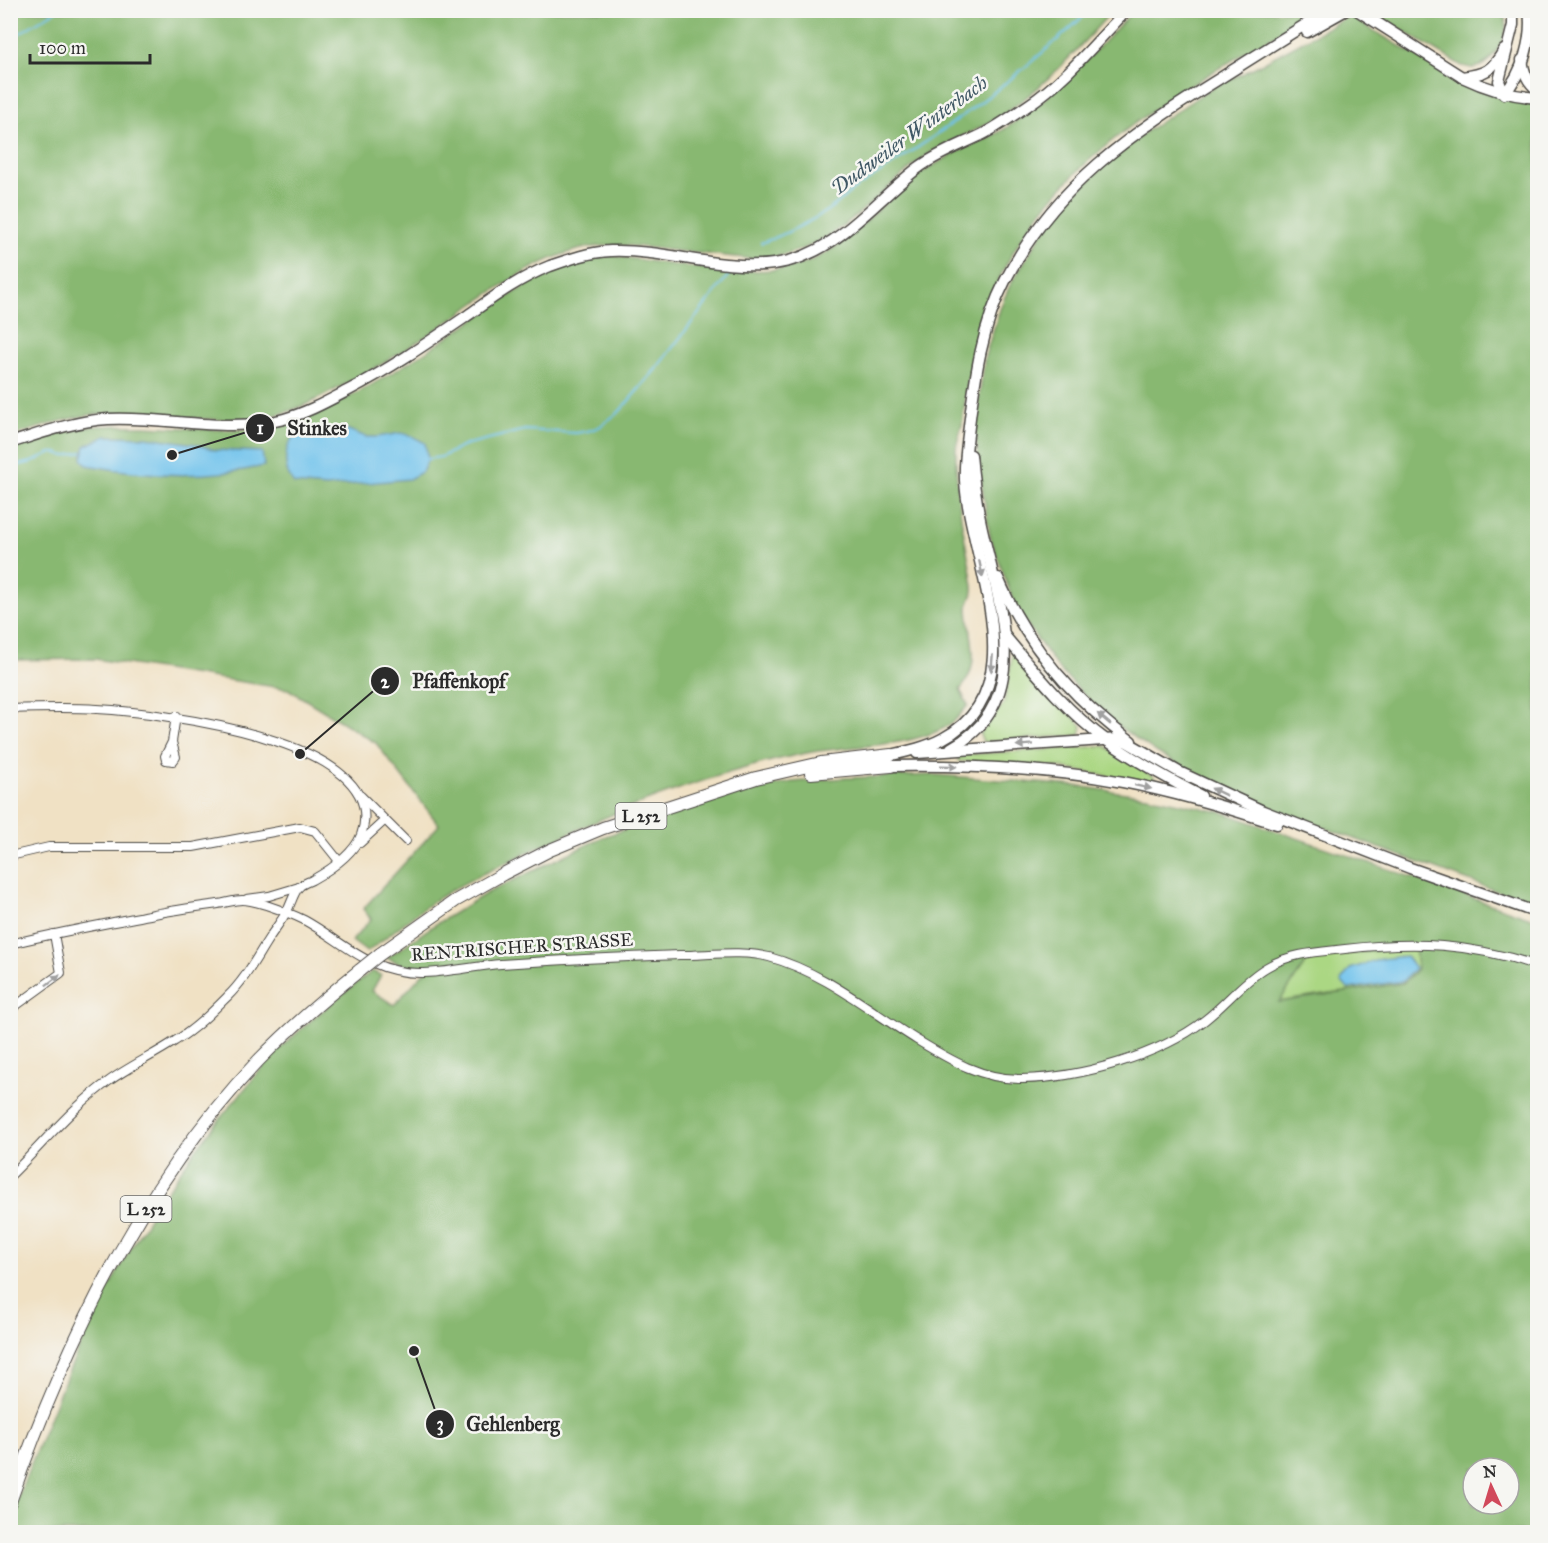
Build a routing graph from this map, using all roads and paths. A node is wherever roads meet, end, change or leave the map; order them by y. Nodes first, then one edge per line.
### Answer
1 (1127, 10) edge
2 (1346, 10) edge
3 (1357, 10) edge
4 (1513, 10) edge
5 (1528, 10) edge
6 (1328, 14) edge
7 (1508, 45) junction
8 (1522, 60) junction
9 (1462, 77) junction
10 (1538, 90) edge
11 (1504, 94) junction
12 (1538, 98) edge
13 (969, 428) junction
14 (10, 443) edge
15 (989, 557) junction
16 (988, 605) junction
17 (1004, 636) junction
18 (10, 709) edge
19 (176, 716) junction
20 (1105, 739) junction
21 (172, 742) dead end
22 (947, 751) junction
23 (1150, 755) junction
24 (891, 760) junction
25 (357, 792) junction
26 (1221, 806) junction
27 (384, 820) junction
28 (406, 841) dead end
29 (355, 847) junction
30 (10, 856) edge
31 (339, 861) junction
32 (1410, 868) junction
33 (299, 887) junction
34 (244, 900) junction
35 (286, 913) junction
36 (1538, 913) edge
37 (54, 934) junction
38 (10, 944) edge
39 (1538, 966) edge
40 (10, 1010) edge
41 (10, 1176) edge
42 (10, 1502) edge

1 - 14 main road
2 - 6 main road
3 - 9 main road
4 - 7 main road
5 - 8 main road
6 - 13 main road
7 - 9 main road
7 - 11 main road
8 - 10 main road
8 - 11 main road
9 - 11 main road
11 - 12 main road
13 - 15 main road
13 -> 16 main road
15 - 17 main road
23 -> 15 main road
16 - 17 main road
16 -> 24 main road
17 - 20 main road
17 - 22 main road
18 - 19 street
19 - 21 street
19 - 25 street
20 -> 22 main road
20 - 23 main road
20 - 26 main road
22 - 24 main road
32 -> 23 main road
24 -> 26 main road
24 - 42 highway, L 252, bridge
25 - 27 street
25 - 29 street
26 - 32 main road
27 - 28 street
27 - 29 street
29 - 31 street
30 - 31 street
31 - 33 street
32 - 36 main road
33 - 34 street
33 - 35 street
34 - 35 street, RENTRISCHER STRASSE
34 - 37 street, RENTRISCHER STRASSE
35 - 39 street, RENTRISCHER STRASSE
35 - 41 street
37 - 38 street, RENTRISCHER STRASSE
40 -> 37 street

